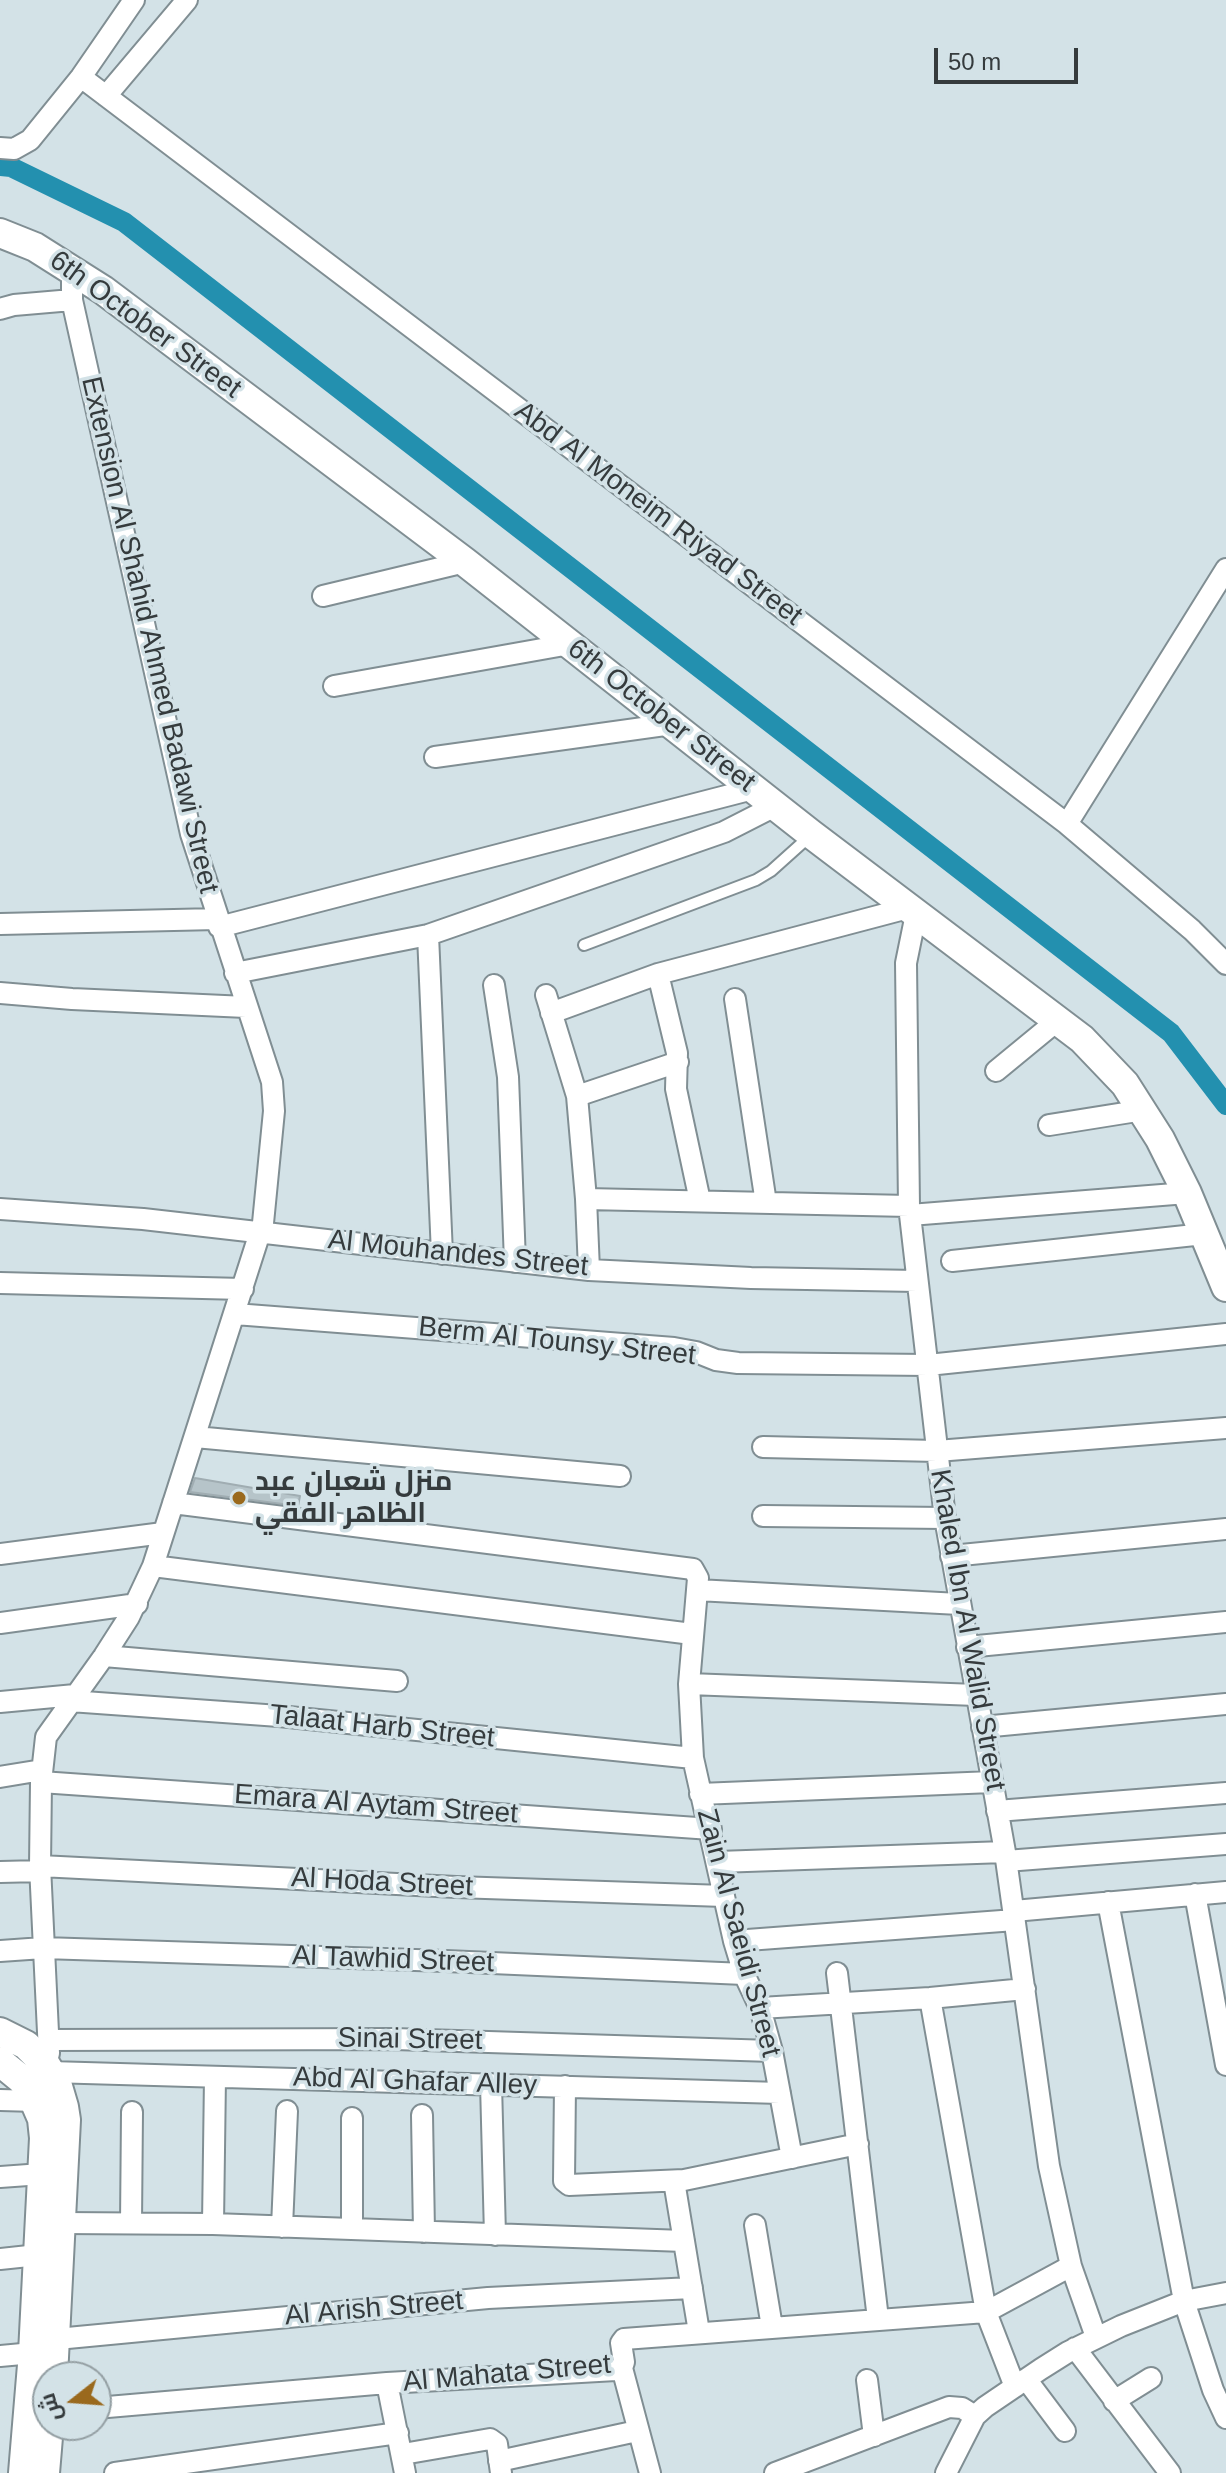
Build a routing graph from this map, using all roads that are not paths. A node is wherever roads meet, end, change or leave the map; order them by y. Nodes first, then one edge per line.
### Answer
1 (134, 0) edge
2 (187, 0) edge
3 (81, 77) junction
4 (106, 96) junction
5 (0, 148) edge
6 (0, 233) edge
7 (72, 270) junction
8 (72, 300) junction
9 (0, 309) edge
10 (465, 562) junction
11 (1226, 569) edge
12 (323, 596) dead end
13 (570, 644) junction
14 (334, 686) dead end
15 (672, 724) junction
16 (435, 757) dead end
17 (764, 797) junction
18 (1067, 824) junction
19 (811, 834) junction
20 (912, 911) junction
21 (218, 923) junction
22 (0, 924) edge
23 (428, 935) junction
24 (584, 945) dead end
25 (1226, 964) edge
26 (235, 973) junction
27 (658, 974) junction
28 (494, 985) dead end
29 (0, 993) edge
30 (735, 999) dead end
31 (246, 1007) junction
32 (1058, 1020) junction
33 (678, 1062) junction
34 (996, 1071) dead end
35 (577, 1096) junction
36 (1143, 1110) junction
37 (1049, 1125) dead end
38 (1187, 1193) junction
39 (586, 1199) junction
40 (700, 1201) junction
41 (766, 1203) junction
42 (0, 1209) edge
43 (909, 1210) junction
44 (260, 1232) junction
45 (1204, 1234) junction
46 (442, 1254) junction
47 (952, 1261) dead end
48 (515, 1262) junction
49 (589, 1270) junction
50 (917, 1281) junction
51 (0, 1283) edge
52 (1226, 1287) edge
53 (243, 1289) junction
54 (235, 1314) junction
55 (1226, 1334) edge
56 (928, 1365) junction
57 (1226, 1428) edge
58 (195, 1437) junction
59 (763, 1447) dead end
60 (937, 1451) junction
61 (620, 1476) dead end
62 (173, 1503) junction
63 (763, 1516) dead end
64 (945, 1518) junction
65 (1226, 1529) edge
66 (163, 1533) junction
67 (0, 1554) edge
68 (951, 1556) junction
69 (153, 1566) junction
70 (697, 1590) junction
71 (137, 1604) junction
72 (959, 1604) junction
73 (1226, 1622) edge
74 (0, 1623) edge
75 (692, 1634) junction
76 (967, 1647) junction
77 (104, 1656) junction
78 (397, 1681) dead end
79 (689, 1684) junction
80 (976, 1695) junction
81 (72, 1698) junction
82 (0, 1702) edge
83 (1226, 1704) edge
84 (982, 1727) junction
85 (693, 1758) junction
86 (42, 1776) junction
87 (0, 1777) edge
88 (992, 1782) junction
89 (1226, 1793) edge
90 (700, 1794) junction
91 (997, 1811) junction
92 (711, 1829) junction
93 (1226, 1844) edge
94 (1006, 1856) junction
95 (718, 1862) junction
96 (40, 1868) junction
97 (0, 1872) edge
98 (1226, 1892) edge
99 (1195, 1894) junction
100 (724, 1896) junction
101 (1108, 1902) junction
102 (1014, 1916) junction
103 (734, 1941) junction
104 (43, 1948) junction
105 (0, 1951) edge
106 (837, 1973) dead end
107 (744, 1974) junction
108 (1025, 1989) junction
109 (930, 1998) junction
110 (841, 2003) junction
111 (760, 2008) junction
112 (0, 2032) edge
113 (772, 2051) junction
114 (48, 2059) junction
115 (1226, 2065) edge
116 (215, 2077) junction
117 (19, 2081) edge
118 (491, 2084) junction
119 (565, 2086) junction
120 (780, 2093) junction
121 (0, 2100) edge
122 (287, 2111) dead end
123 (132, 2112) dead end
124 (422, 2115) dead end
125 (352, 2118) dead end
126 (858, 2144) junction
127 (792, 2158) junction
128 (42, 2174) junction
129 (0, 2177) edge
130 (674, 2181) junction
131 (61, 2223) junction
132 (131, 2223) junction
133 (213, 2224) junction
134 (755, 2225) dead end
135 (282, 2227) junction
136 (352, 2229) junction
137 (424, 2232) junction
138 (495, 2235) junction
139 (684, 2241) junction
140 (38, 2255) junction
141 (0, 2259) edge
142 (1071, 2266) junction
143 (692, 2288) junction
144 (1226, 2293) edge
145 (1184, 2301) junction
146 (986, 2312) junction
147 (878, 2319) junction
148 (772, 2327) junction
149 (699, 2332) junction
150 (1096, 2337) junction
151 (57, 2339) junction
152 (1075, 2348) junction
153 (33, 2353) junction
154 (0, 2356) edge
155 (55, 2361) edge
156 (622, 2368) junction
157 (1151, 2378) dead end
158 (867, 2380) dead end
159 (387, 2383) junction
160 (1020, 2383) junction
161 (1114, 2401) junction
162 (112, 2407) edge
163 (975, 2416) junction
164 (1226, 2418) edge
165 (637, 2431) junction
166 (1065, 2431) dead end
167 (398, 2433) junction
168 (874, 2436) junction
169 (48, 2441) edge
170 (534, 2463) edge
171 (404, 2464) edge
172 (500, 2467) edge
173 (23, 2473) edge
174 (45, 2473) edge
175 (115, 2473) edge
176 (650, 2473) edge
177 (775, 2473) edge
178 (946, 2473) edge
179 (1170, 2473) edge

1 - 3 street
2 - 4 street
3 - 4 street, Abd Al Moneim Riyad Street
3 - 5 street
4 - 18 street, Abd Al Moneim Riyad Street
6 - 7 main road, 6th October Street
7 - 8 street, Extension Al Shahid Ahmed Badawi Street
7 - 10 main road, 6th October Street
8 - 9 street
8 - 21 street, Extension Al Shahid Ahmed Badawi Street
10 - 12 street
10 - 13 main road, 6th October Street
11 - 18 street
13 - 14 street
13 - 15 main road, 6th October Street
15 - 16 street
15 - 17 main road, 6th October Street
17 - 19 main road, 6th October Street
17 - 21 street
17 - 23 street
18 - 25 street, Abd Al Moneim Riyad Street
19 - 20 main road, 6th October Street
19 - 24 lane
20 - 27 street
20 - 32 main road, 6th October Street
20 - 43 street, Khaled Ibn Al Walid Street
21 - 22 street
21 - 26 street, Extension Al Shahid Ahmed Badawi Street
23 - 26 street
23 - 46 street
26 - 31 street, Extension Al Shahid Ahmed Badawi Street
27 - 33 street
27 - 35 street
28 - 48 street
29 - 31 street
30 - 41 street
31 - 44 street, Extension Al Shahid Ahmed Badawi Street
32 - 34 street
32 - 36 main road, 6th October Street
33 - 35 street
33 - 40 street
35 - 39 street
36 - 37 street
36 - 38 main road, 6th October Street
38 - 43 street
38 - 45 main road, 6th October Street
39 - 40 street
39 - 49 street
40 - 41 street
41 - 43 street
42 - 44 street, Al Mouhandes Street
43 - 50 street, Khaled Ibn Al Walid Street
44 - 46 street, Al Mouhandes Street
44 - 53 street, Extension Al Shahid Ahmed Badawi Street
45 - 47 street
45 - 52 main road, 6th October Street
46 - 48 street, Al Mouhandes Street
48 - 49 street, Al Mouhandes Street
49 - 50 street, Al Mouhandes Street
50 - 56 street, Khaled Ibn Al Walid Street
51 - 53 street
53 - 54 street, Extension Al Shahid Ahmed Badawi Street
54 - 56 street, Berm Al Tounsy Street
54 - 58 street, Extension Al Shahid Ahmed Badawi Street
55 - 56 street, Berm Al Tounsy Street
56 - 60 street, Khaled Ibn Al Walid Street
57 - 60 street
58 - 61 street
58 - 62 street, Extension Al Shahid Ahmed Badawi Street
59 - 60 street
60 - 64 street, Khaled Ibn Al Walid Street
62 - 66 street, Extension Al Shahid Ahmed Badawi Street
62 - 70 street, Zain Al Saeidi Street
63 - 64 street
64 - 68 street, Khaled Ibn Al Walid Street
65 - 68 street
66 - 67 street
66 - 69 street, Extension Al Shahid Ahmed Badawi Street
68 - 72 street, Khaled Ibn Al Walid Street
69 - 71 street, Extension Al Shahid Ahmed Badawi Street
69 - 75 street
70 - 72 street
70 - 75 street, Zain Al Saeidi Street
71 - 74 street
71 - 77 street, Extension Al Shahid Ahmed Badawi Street
72 - 76 street, Khaled Ibn Al Walid Street
73 - 76 street
75 - 79 street, Zain Al Saeidi Street
76 - 80 street, Khaled Ibn Al Walid Street
77 - 78 street
77 - 81 street, Extension Al Shahid Ahmed Badawi Street
79 - 80 street
79 - 85 street, Zain Al Saeidi Street
80 - 84 street, Khaled Ibn Al Walid Street
81 - 82 street, Talaat Harb Street
81 - 85 street, Talaat Harb Street
81 - 86 street, Extension Al Shahid Ahmed Badawi Street
83 - 84 street
84 - 88 street, Khaled Ibn Al Walid Street
85 - 90 street, Zain Al Saeidi Street
86 - 87 street, Emara Al Aytam Street
86 - 92 street, Emara Al Aytam Street
86 - 96 street, Extension Al Shahid Ahmed Badawi Street
88 - 90 street
88 - 91 street, Khaled Ibn Al Walid Street
89 - 91 street
90 - 92 street, Zain Al Saeidi Street
91 - 94 street, Khaled Ibn Al Walid Street
92 - 95 street, Zain Al Saeidi Street
93 - 94 street
94 - 95 street
94 - 102 street, Khaled Ibn Al Walid Street
95 - 100 street, Zain Al Saeidi Street
96 - 97 street, Al Hoda Street
96 - 100 street, Al Hoda Street
96 - 104 street, Extension Al Shahid Ahmed Badawi Street
98 - 99 street
99 - 101 street
99 - 115 street
100 - 103 street, Zain Al Saeidi Street
101 - 102 street
101 - 145 street
102 - 103 street
102 - 108 street, Khaled Ibn Al Walid Street
103 - 107 street, Zain Al Saeidi Street
104 - 105 street, Al Tawhid Street
104 - 107 street, Al Tawhid Street
104 - 114 street, Extension Al Shahid Ahmed Badawi Street
106 - 110 street
107 - 111 street, Zain Al Saeidi Street
108 - 109 street
108 - 142 street, Khaled Ibn Al Walid Street
109 - 110 street
109 - 146 street
110 - 111 street
110 - 126 street
111 - 113 street, Zain Al Saeidi Street
112 - 114 main road
113 - 114 street, Sinai Street
113 - 120 street, Zain Al Saeidi Street
114 - 116 street, Abd Al Ghafar Alley
114 - 117 street
114 - 131 main road
116 - 118 street, Abd Al Ghafar Alley
116 - 133 street
117 - 121 street
117 - 128 main road
118 - 119 street, Abd Al Ghafar Alley
118 - 138 street
119 - 120 street, Abd Al Ghafar Alley
119 - 130 street
120 - 127 street, Zain Al Saeidi Street
122 - 135 street
123 - 132 street
124 - 137 street
125 - 136 street
126 - 127 street
126 - 147 street
127 - 130 street
128 - 129 street
128 - 140 main road
130 - 139 street
131 - 132 street
131 - 151 main road
132 - 133 street
133 - 135 street
134 - 148 street
135 - 136 street
136 - 137 street
137 - 138 street
138 - 139 street
139 - 143 street
140 - 141 street
140 - 153 main road
142 - 146 street, Al Mahata Street
142 - 150 street, Khaled Ibn Al Walid Street
143 - 149 street
143 - 151 street, Al Arish Street
144 - 145 street
145 - 150 street
145 - 164 street
146 - 147 street, Al Mahata Street
146 - 160 street
147 - 148 street, Al Mahata Street
148 - 149 street, Al Mahata Street
149 - 156 street, Al Mahata Street
150 - 152 street
151 - 155 main road
152 - 160 street
152 - 161 street
153 - 154 street
153 - 173 main road
156 - 159 street, Al Mahata Street
156 - 165 street
157 - 161 street
158 - 168 street
159 - 162 street, Al Mahata Street
159 - 167 street
160 - 163 street
160 - 166 street
161 - 179 street
163 - 168 street
163 - 178 street
165 - 170 street
165 - 176 street
167 - 171 street
167 - 175 street
168 - 177 street
169 - 174 main road
170 - 172 street
171 - 172 street

